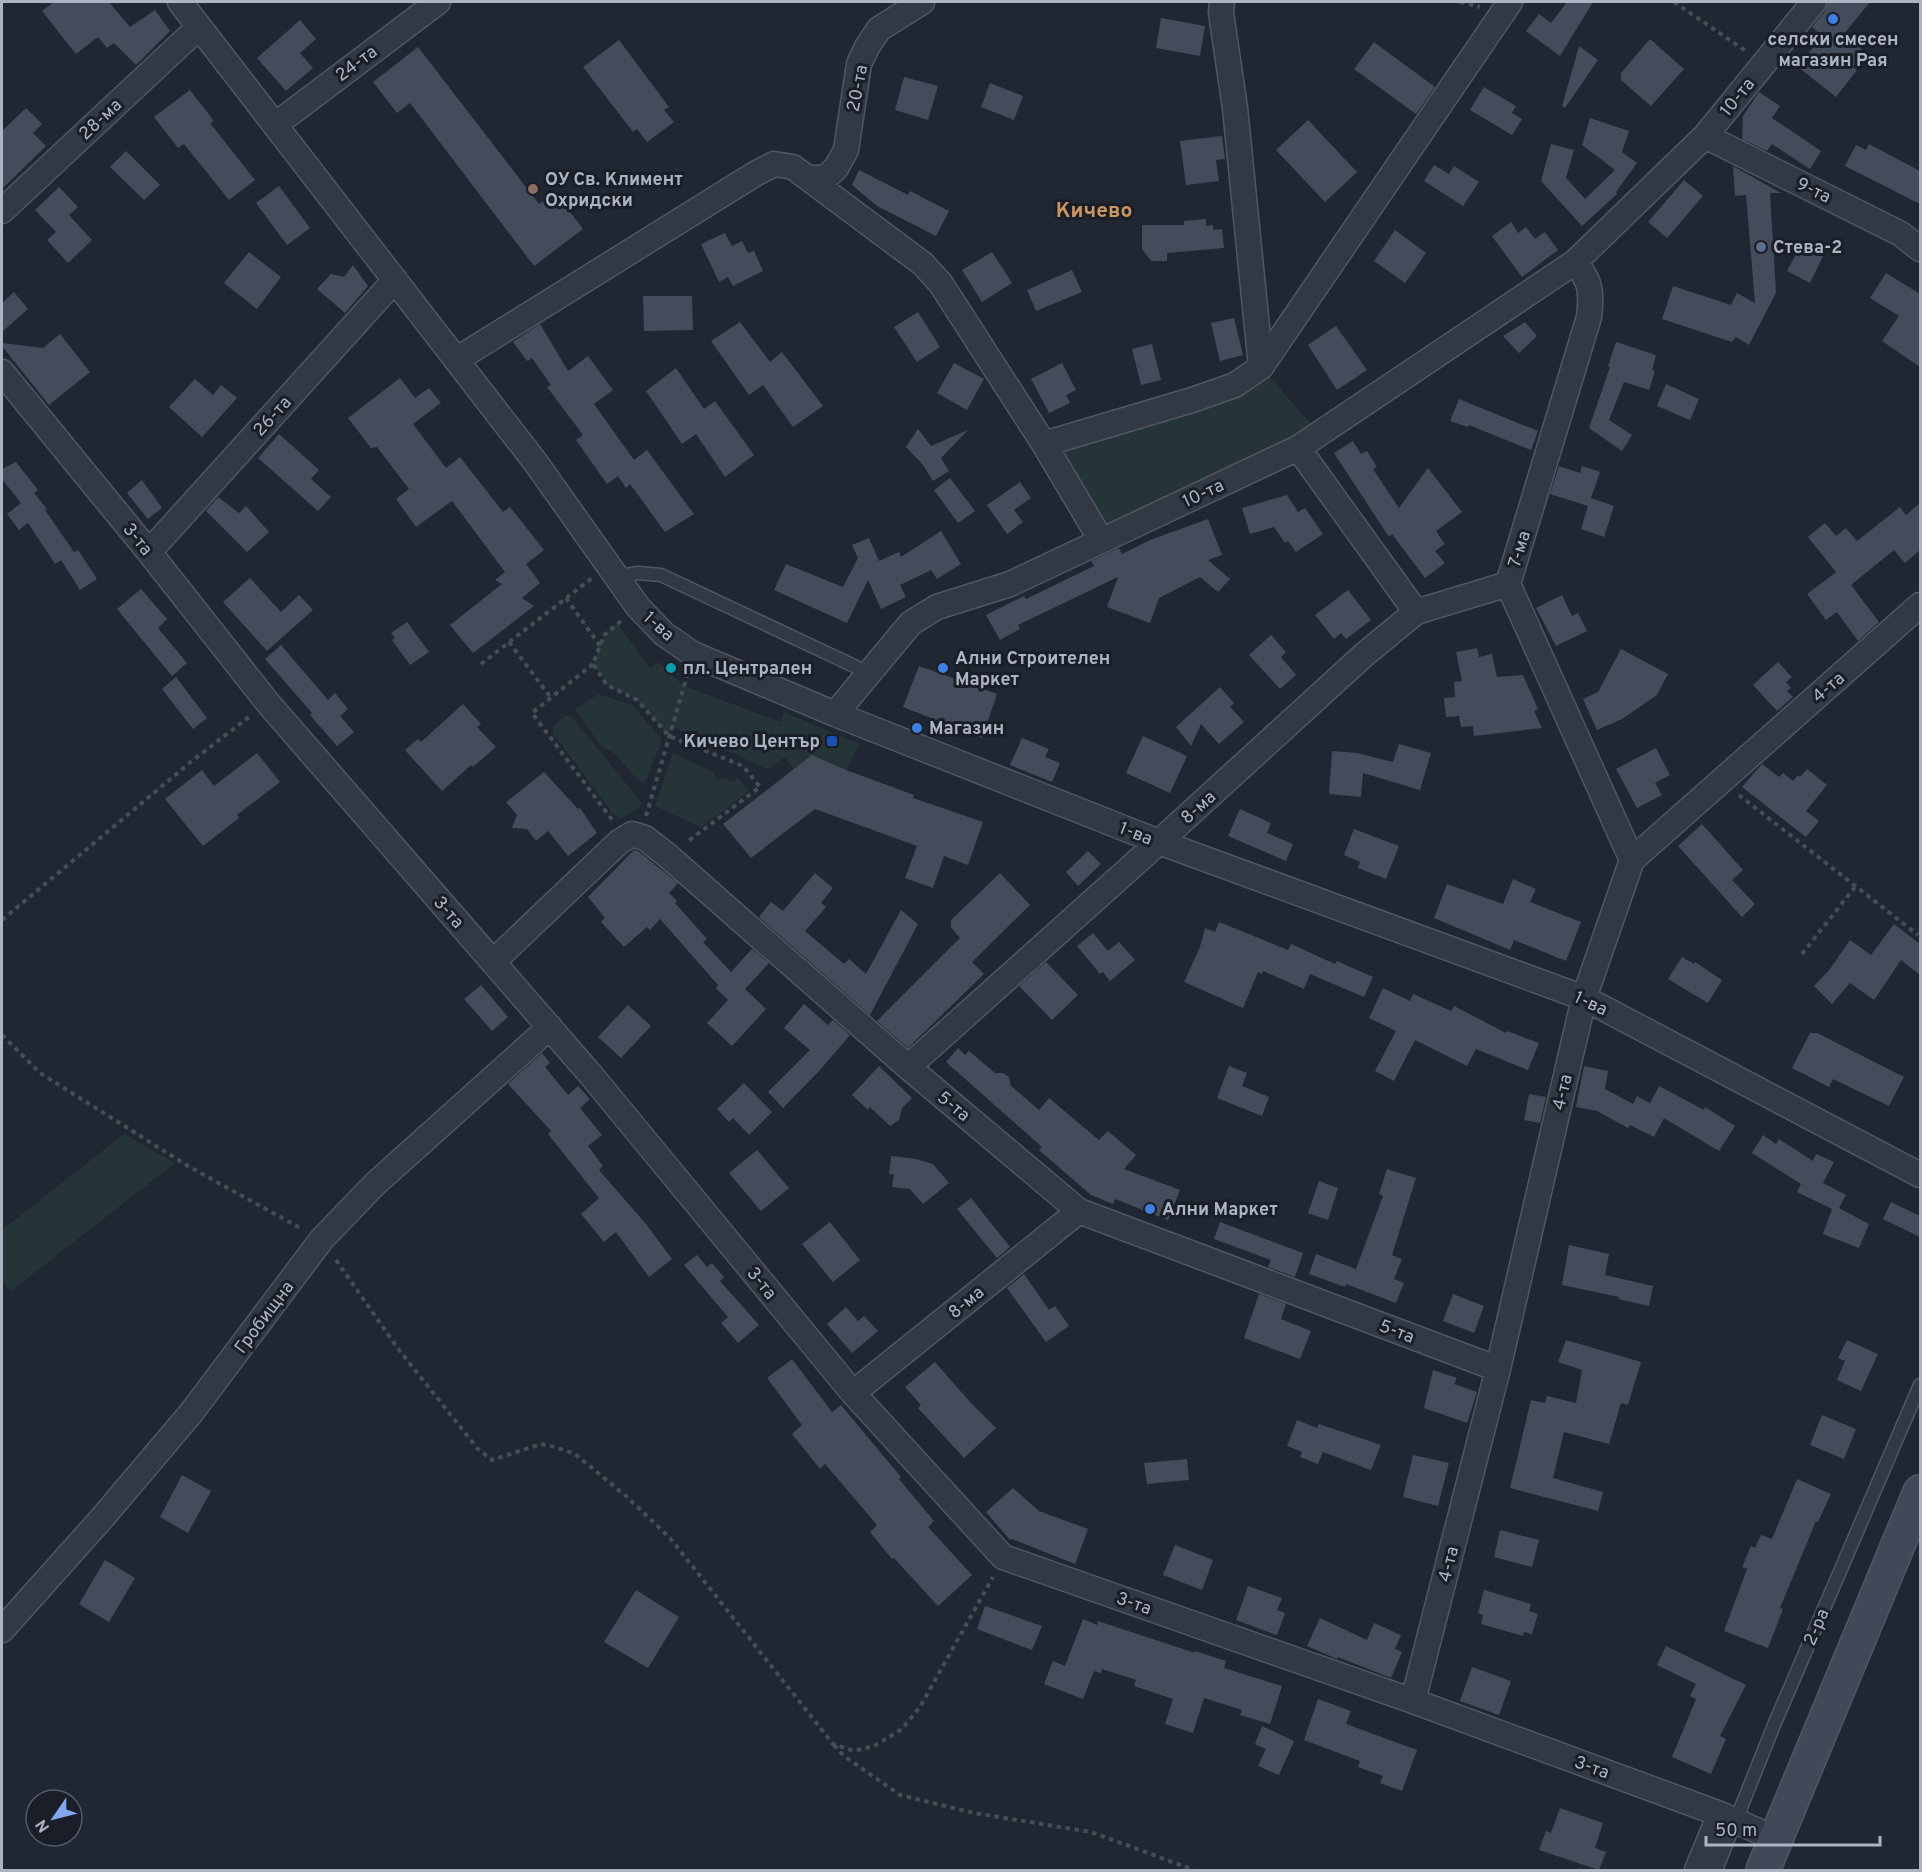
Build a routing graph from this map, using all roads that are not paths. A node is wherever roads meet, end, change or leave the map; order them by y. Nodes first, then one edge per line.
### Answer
1 (180, 2) edge
2 (438, 2) edge
3 (922, 2) edge
4 (1222, 2) edge
5 (1510, 2) edge
6 (1814, 2) edge
7 (199, 27) junction
8 (275, 125) junction
9 (1705, 136) junction
10 (809, 178) junction
11 (2, 211) edge
12 (1920, 249) edge
13 (1575, 262) junction
14 (395, 280) junction
15 (456, 360) junction
16 (1261, 367) junction
17 (2, 372) edge
18 (1044, 444) junction
19 (1298, 448) junction
20 (1101, 540) junction
21 (149, 552) junction
22 (612, 571) junction
23 (1508, 584) junction
24 (1920, 605) edge
25 (1416, 612) junction
26 (869, 673) junction
27 (835, 714) junction
28 (1159, 842) junction
29 (1632, 860) junction
30 (493, 962) junction
31 (1584, 998) junction
32 (550, 1027) junction
33 (908, 1067) junction
34 (1920, 1175) edge
35 (1079, 1211) junction
36 (1498, 1369) junction
37 (1920, 1385) edge
38 (853, 1393) junction
39 (1920, 1492) edge
40 (2, 1630) edge
41 (1413, 1701) junction
42 (1729, 1818) junction
43 (1776, 1839) junction
44 (1697, 1870) edge
45 (1716, 1870) edge
46 (1763, 1870) edge

1 - 7 street, 1-ва
2 - 8 street, 24-та
3 - 10 street, 20-та
4 - 16 street
5 - 16 street
6 - 9 street, 10-та
7 - 8 street, 1-ва
7 - 11 street, 28-ма
8 - 14 street, 1-ва
9 - 12 street, 9-та
9 - 13 street, 10-та
10 - 15 street
10 - 18 street
13 - 19 street, 10-та
13 - 23 street, 7-ма
14 - 15 street, 1-ва
14 - 21 street, 26-та
15 - 22 street, 1-ва
16 - 18 street
17 - 21 street, 3-та
18 - 20 street
19 - 20 street, 10-та
19 - 25 street
20 - 26 street, 10-та
21 - 30 street, 3-та
22 - 26 lane
22 - 27 street, 1-ва
23 - 25 street, 8-ма
23 - 29 street, 7-ма
24 - 29 street, 4-та
25 - 28 street, 8-ма
26 - 27 street, 10-та
27 - 28 street, 1-ва
28 - 31 street, 1-ва
28 - 33 street, 8-ма
29 - 31 street, 4-та
30 - 32 street, 3-та
30 - 33 street, 5-та
31 - 34 street, 1-ва
31 - 36 street, 4-та
32 - 38 street, 3-та
32 - 40 street, Гробищна
33 - 35 street, 5-та
35 - 36 street, 5-та
35 - 38 street, 8-ма
36 - 41 street, 4-та
37 - 42 lane, 2-ра
38 - 41 street, 3-та
39 - 43 street
41 - 42 street, 3-та
42 - 43 street, 3-та
42 - 44 street
42 - 45 lane, 2-ра
43 - 46 street

